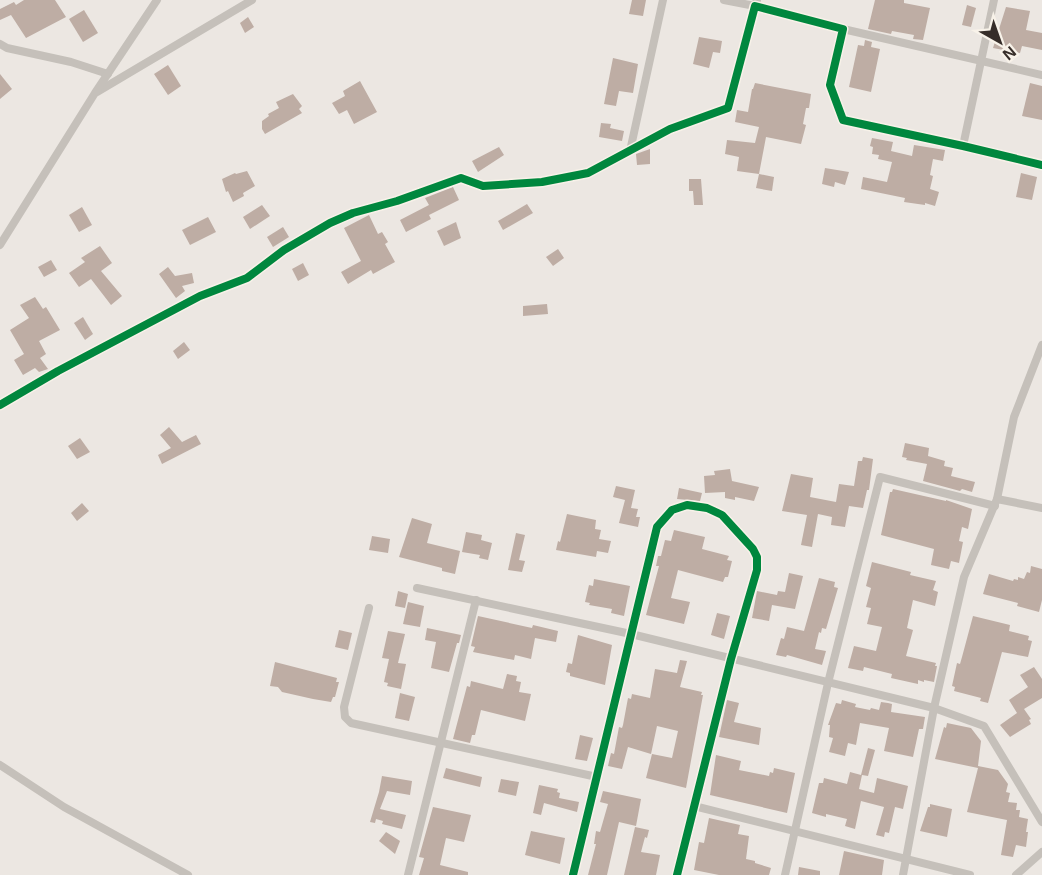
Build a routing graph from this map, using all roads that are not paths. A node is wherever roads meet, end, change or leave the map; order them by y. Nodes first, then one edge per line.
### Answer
1 (157, 0) edge
2 (252, 0) edge
3 (663, 0) edge
4 (724, 0) edge
5 (994, 0) edge
6 (756, 3) edge
7 (843, 29) junction
8 (0, 44) edge
9 (981, 60) junction
10 (108, 74) junction
11 (1042, 75) edge
12 (95, 93) junction
13 (963, 146) junction
14 (630, 151) junction
15 (1042, 165) edge
16 (0, 245) edge
17 (1042, 345) edge
18 (0, 405) edge
19 (996, 502) junction
20 (1042, 508) edge
21 (417, 588) dead end
22 (476, 600) junction
23 (369, 608) dead end
24 (631, 634) junction
25 (731, 659) junction
26 (828, 683) junction
27 (934, 708) junction
28 (441, 743) junction
29 (0, 765) edge
30 (597, 777) junction
31 (694, 806) junction
32 (1042, 822) edge
33 (795, 831) junction
34 (1042, 852) edge
35 (907, 860) junction
36 (188, 875) edge
37 (408, 875) edge
38 (573, 875) edge
39 (677, 875) edge
40 (785, 875) edge
41 (903, 875) edge
42 (970, 875) edge
43 (1016, 875) edge

1 - 10 street
2 - 12 street
3 - 14 street
4 - 6 street
5 - 9 street
6 - 7 street
6 - 14 street
7 - 9 street
7 - 13 street
8 - 10 street
9 - 11 street
9 - 13 street
10 - 12 street
12 - 16 street
13 - 15 street
14 - 18 street
17 - 19 street
19 - 20 street
19 - 26 street
19 - 27 street
21 - 22 street
22 - 24 street
22 - 28 street
23 - 28 street
24 - 25 street
24 - 25 street
24 - 30 street
25 - 26 street
25 - 31 street
26 - 27 street
26 - 33 street
27 - 32 street
27 - 35 street
28 - 30 street
28 - 37 street
29 - 36 street
30 - 38 street
31 - 33 street
31 - 39 street
33 - 35 street
33 - 40 street
34 - 43 street
35 - 41 street
35 - 42 street

